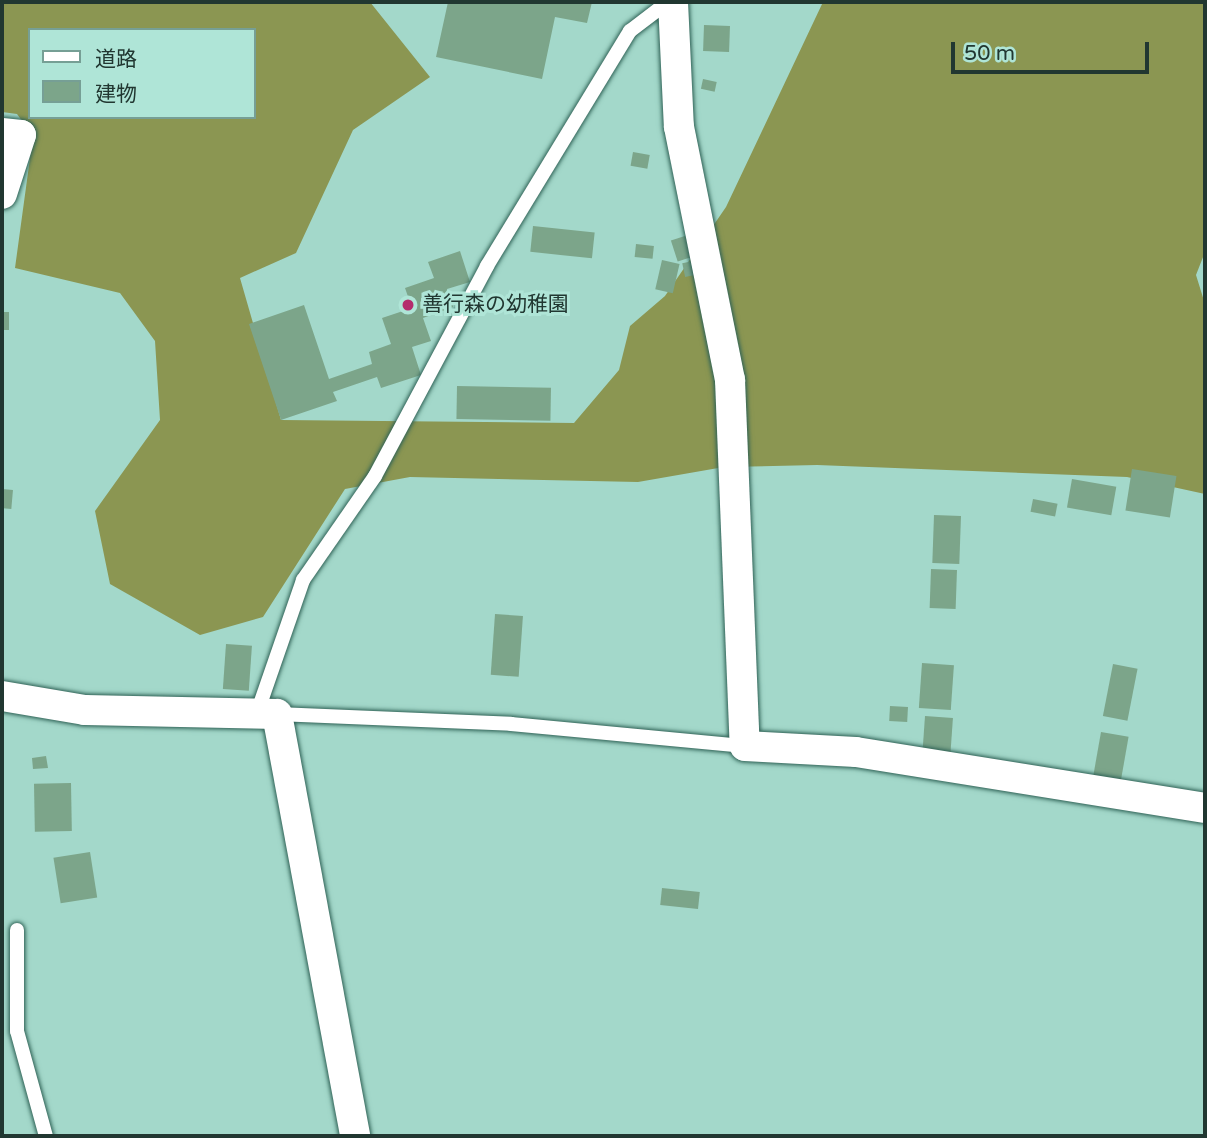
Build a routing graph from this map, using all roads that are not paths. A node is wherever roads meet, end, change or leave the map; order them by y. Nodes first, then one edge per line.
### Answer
1 (668, 2) edge
2 (673, 2) edge
3 (2, 133) edge
4 (2, 194) edge
5 (2, 696) edge
6 (267, 714) junction
7 (746, 746) junction
8 (1205, 808) edge
9 (17, 930) dead end
10 (46, 1136) edge
11 (355, 1136) edge

1 - 6 lane
2 - 7 street
3 - 4 street
5 - 6 street
6 - 7 lane
6 - 11 street
7 - 8 street
9 - 10 lane

